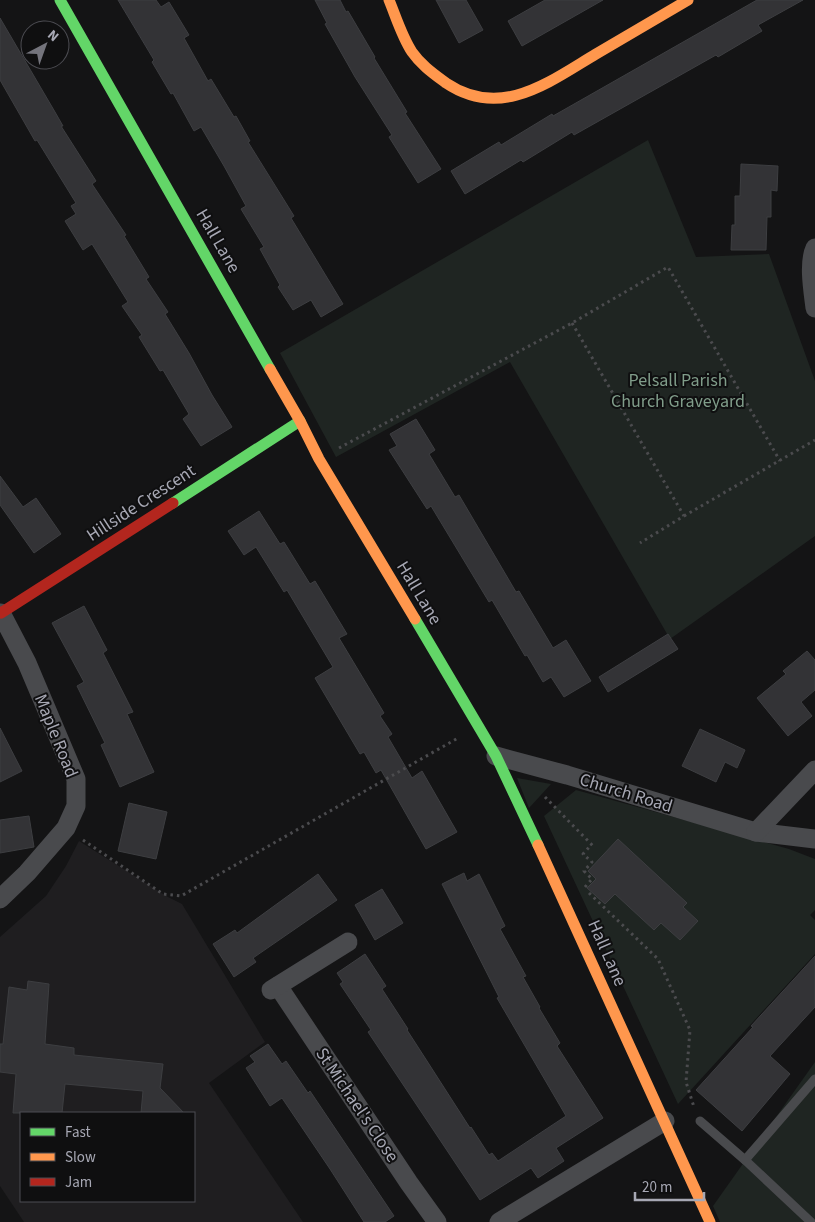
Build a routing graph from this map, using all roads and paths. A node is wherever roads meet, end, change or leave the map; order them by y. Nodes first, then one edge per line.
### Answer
1 (60, 0) edge
2 (389, 0) edge
3 (688, 0) edge
4 (815, 248) edge
5 (815, 308) edge
6 (572, 323) junction
7 (300, 421) junction
8 (815, 440) edge
9 (319, 458) junction
10 (780, 461) junction
11 (684, 516) junction
12 (640, 543) dead end
13 (1, 612) edge
14 (478, 726) junction
15 (496, 756) junction
16 (815, 770) edge
17 (567, 775) junction
18 (545, 797) junction
19 (525, 818) junction
20 (66, 828) junction
21 (756, 832) junction
22 (815, 839) edge
23 (0, 899) edge
24 (348, 942) dead end
25 (815, 1079) edge
26 (700, 1120) joint
27 (665, 1121) junction
28 (745, 1160) junction
29 (437, 1222) edge
30 (499, 1222) edge
31 (710, 1222) edge
32 (811, 1222) edge

1 - 7 street, Hall Lane
2 - 3 street
4 - 5 street
6 - 9 path
6 - 10 path
6 - 11 path
7 - 9 street, Hall Lane
7 - 13 street, Hillside Crescent
8 - 10 path
9 - 14 street, Hall Lane
10 - 11 path
11 - 12 path
13 - 20 street, Maple Road
14 - 15 street, Hall Lane
14 - 20 path
15 - 17 street, Church Road
15 - 19 street, Hall Lane
16 - 21 street
17 - 18 path
17 - 21 street, Church Road
18 - 19 path
18 - 26 path
19 - 27 street, Hall Lane
20 - 23 street, Maple Road
21 - 22 street, Church Road
24 - 29 street, St Michael's Close
25 - 28 lane
26 - 28 lane
27 - 30 street
27 - 31 street, Hall Lane
28 - 32 lane

